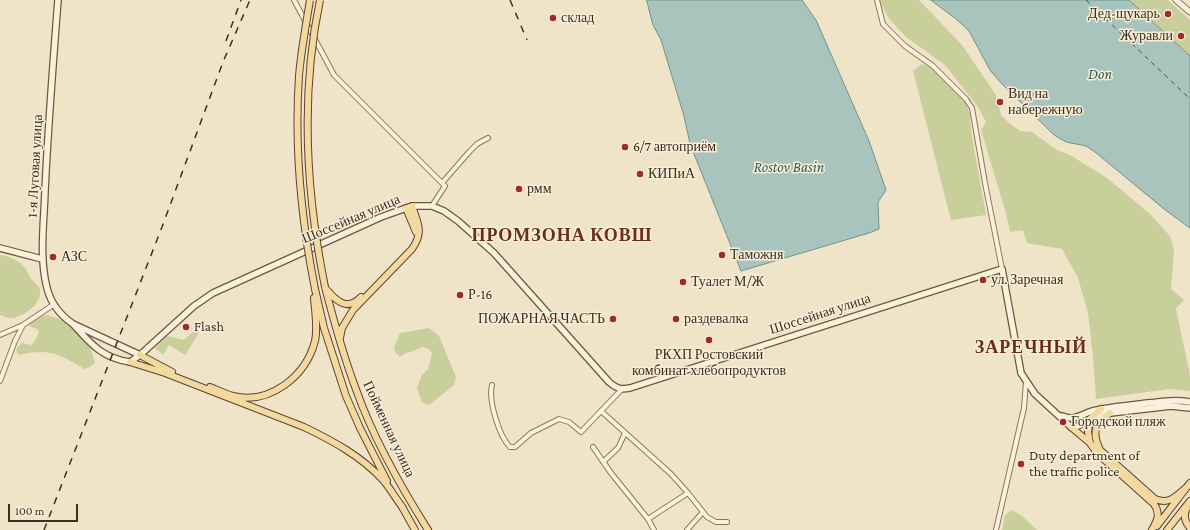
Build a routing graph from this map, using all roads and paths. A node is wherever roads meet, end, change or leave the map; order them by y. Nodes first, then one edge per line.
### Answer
1 (58, 0) edge
2 (294, 0) edge
3 (310, 0) edge
4 (320, 0) edge
5 (877, 0) edge
6 (1176, 0) edge
7 (1190, 12) edge
8 (488, 138) dead end
9 (444, 185) junction
10 (432, 206) junction
11 (409, 207) junction
12 (0, 248) edge
13 (42, 259) junction
14 (1002, 269) junction
15 (325, 287) junction
16 (315, 290) junction
17 (53, 305) junction
18 (73, 324) junction
19 (23, 325) junction
20 (0, 335) edge
21 (340, 340) junction
22 (140, 355) junction
23 (130, 362) junction
24 (144, 367) junction
25 (0, 381) edge
26 (1026, 381) junction
27 (492, 385) dead end
28 (622, 389) junction
29 (1190, 402) edge
30 (1190, 408) edge
31 (1101, 409) junction
32 (601, 411) junction
33 (1056, 413) junction
34 (1110, 413) junction
35 (1090, 419) junction
36 (1071, 427) junction
37 (625, 433) junction
38 (1090, 443) junction
39 (593, 447) dead end
40 (1100, 450) junction
41 (603, 462) junction
42 (1188, 485) edge
43 (688, 492) junction
44 (1190, 502) edge
45 (402, 508) junction
46 (703, 512) junction
47 (648, 519) junction
48 (727, 522) dead end
49 (1190, 528) edge
50 (415, 530) edge
51 (428, 530) edge
52 (654, 530) edge
53 (687, 530) edge
54 (996, 530) edge
55 (1153, 530) edge
56 (1167, 530) edge

1 - 13 main road, 1-я Луговая улица
2 - 9 street
3 - 16 main road, bridge
4 - 15 main road, Пойменная улица, bridge
5 - 14 street
6 - 7 street
8 - 9 street
9 - 10 street
10 - 11 main road, Шоссейная улица
10 - 28 main road, Шоссейная улица
11 - 15 main road
11 - 21 main road
11 - 22 main road, Шоссейная улица
12 - 13 main road
13 - 17 main road, 1-я Луговая улица
14 - 26 main road
14 - 28 main road, Шоссейная улица
15 - 21 main road, Пойменная улица
16 - 22 main road
16 - 45 main road, Пойменная улица
17 - 18 main road, 1-я Луговая улица
17 - 19 street
18 - 22 main road
18 - 23 main road
19 - 20 street
19 - 25 street
21 - 51 main road, Пойменная улица
22 - 23 main road
22 - 24 main road
23 - 24 main road
24 - 45 main road
26 - 33 main road
26 - 54 street
27 - 32 street
28 - 32 street
29 - 31 main road
30 - 34 main road
31 - 33 main road
31 - 35 main road
32 - 37 street
33 - 36 main road
34 - 35 main road
34 - 40 main road
35 - 36 main road
35 - 38 main road
36 - 38 main road
37 - 41 street
37 - 43 street
38 - 40 main road
38 - 55 main road
39 - 41 street
40 - 42 main road
41 - 47 street
42 - 55 main road
43 - 46 street
43 - 47 street
44 - 49 main road
44 - 56 main road
45 - 50 main road, Пойменная улица
46 - 48 street
46 - 53 street
47 - 52 street

